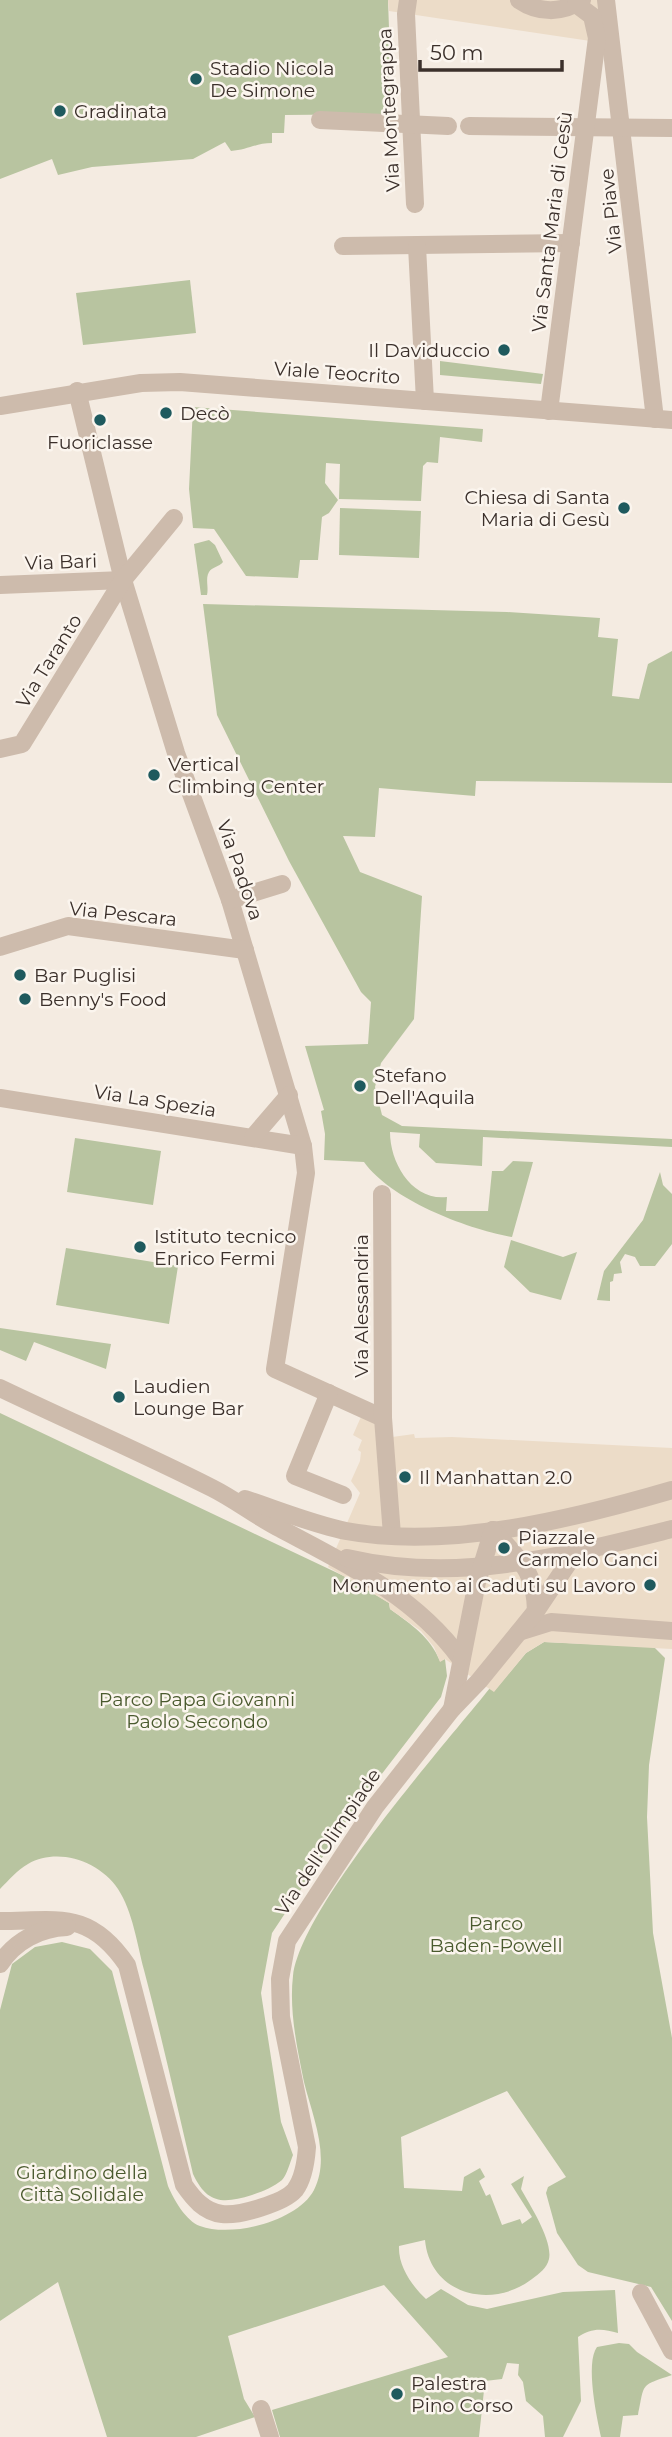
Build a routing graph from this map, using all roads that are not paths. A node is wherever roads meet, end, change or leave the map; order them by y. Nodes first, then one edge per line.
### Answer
1 (519, 0) edge
2 (606, 0) edge
3 (579, 2) edge
4 (407, 7) edge
5 (320, 120) dead end
6 (411, 125) junction
7 (448, 126) dead end
8 (469, 126) dead end
9 (586, 128) junction
10 (621, 128) junction
11 (672, 128) edge
12 (415, 204) dead end
13 (570, 243) junction
14 (343, 246) dead end
15 (417, 246) junction
16 (77, 391) junction
17 (425, 401) junction
18 (0, 406) edge
19 (549, 411) junction
20 (663, 419) edge
21 (174, 518) dead end
22 (123, 580) junction
23 (0, 585) edge
24 (0, 749) edge
25 (282, 884) dead end
26 (230, 901) junction
27 (0, 947) edge
28 (244, 950) junction
29 (289, 1095) junction
30 (0, 1098) edge
31 (253, 1137) junction
32 (303, 1146) junction
33 (382, 1194) dead end
34 (0, 1388) edge
35 (329, 1394) junction
36 (383, 1418) junction
37 (215, 1489) junction
38 (672, 1490) edge
39 (343, 1495) dead end
40 (672, 1529) edge
41 (493, 1530) junction
42 (392, 1535) junction
43 (575, 1553) junction
44 (334, 1555) junction
45 (523, 1563) junction
46 (481, 1569) junction
47 (536, 1611) junction
48 (519, 1632) junction
49 (672, 1632) edge
50 (460, 1658) junction
51 (452, 1709) junction
52 (0, 1921) edge
53 (0, 1930) edge
54 (87, 1930) junction
55 (2, 1962) edge
56 (640, 2293) dead end
57 (672, 2351) edge
58 (261, 2409) dead end
59 (270, 2437) edge

1 - 3 street
2 - 10 street, Via Piave
3 - 9 street, Via Santa Maria di Gesù
4 - 6 street, Via Montegrappa
5 - 6 street
6 - 7 street
6 - 12 street, Via Montegrappa
8 - 9 street
9 - 10 street
9 - 13 street, Via Santa Maria di Gesù
10 - 11 street
10 - 20 street, Via Piave
13 - 15 street
13 - 19 street, Via Santa Maria di Gesù
14 - 15 street
15 - 17 street
16 - 17 street, Viale Teocrito
16 - 18 street, Viale Teocrito
16 - 22 street, Via Padova
17 - 19 street, Viale Teocrito
19 - 20 street, Viale Teocrito
21 - 22 street, Via Taranto
22 - 23 street, Via Bari
22 - 24 street, Via Taranto
22 - 26 street, Via Padova
25 - 26 street
26 - 28 street, Via Padova
27 - 28 street, Via Pescara
28 - 29 street, Via Padova
29 - 31 street
29 - 32 street, Via Padova
30 - 31 street, Via La Spezia
31 - 32 street, Via La Spezia
32 - 35 street, Via Padova
33 - 36 street, Via Alessandria
34 - 37 street
35 - 36 street
35 - 39 street
36 - 42 street, Via Alessandria
37 - 42 street
37 - 44 street
38 - 41 street
40 - 43 street
41 - 42 street
41 - 45 street
41 - 46 street
43 - 45 street
43 - 47 street, Via dell'Olimpiade
44 - 46 street
44 - 50 street
45 - 46 street
45 - 47 street
46 - 50 street
47 - 48 street, Via dell'Olimpiade
48 - 49 street
48 - 51 street, Via dell'Olimpiade
50 - 51 street
51 - 54 street, Via dell'Olimpiade
52 - 54 street, Via dell'Olimpiade
53 - 55 street
54 - 55 street
56 - 57 street
58 - 59 street

